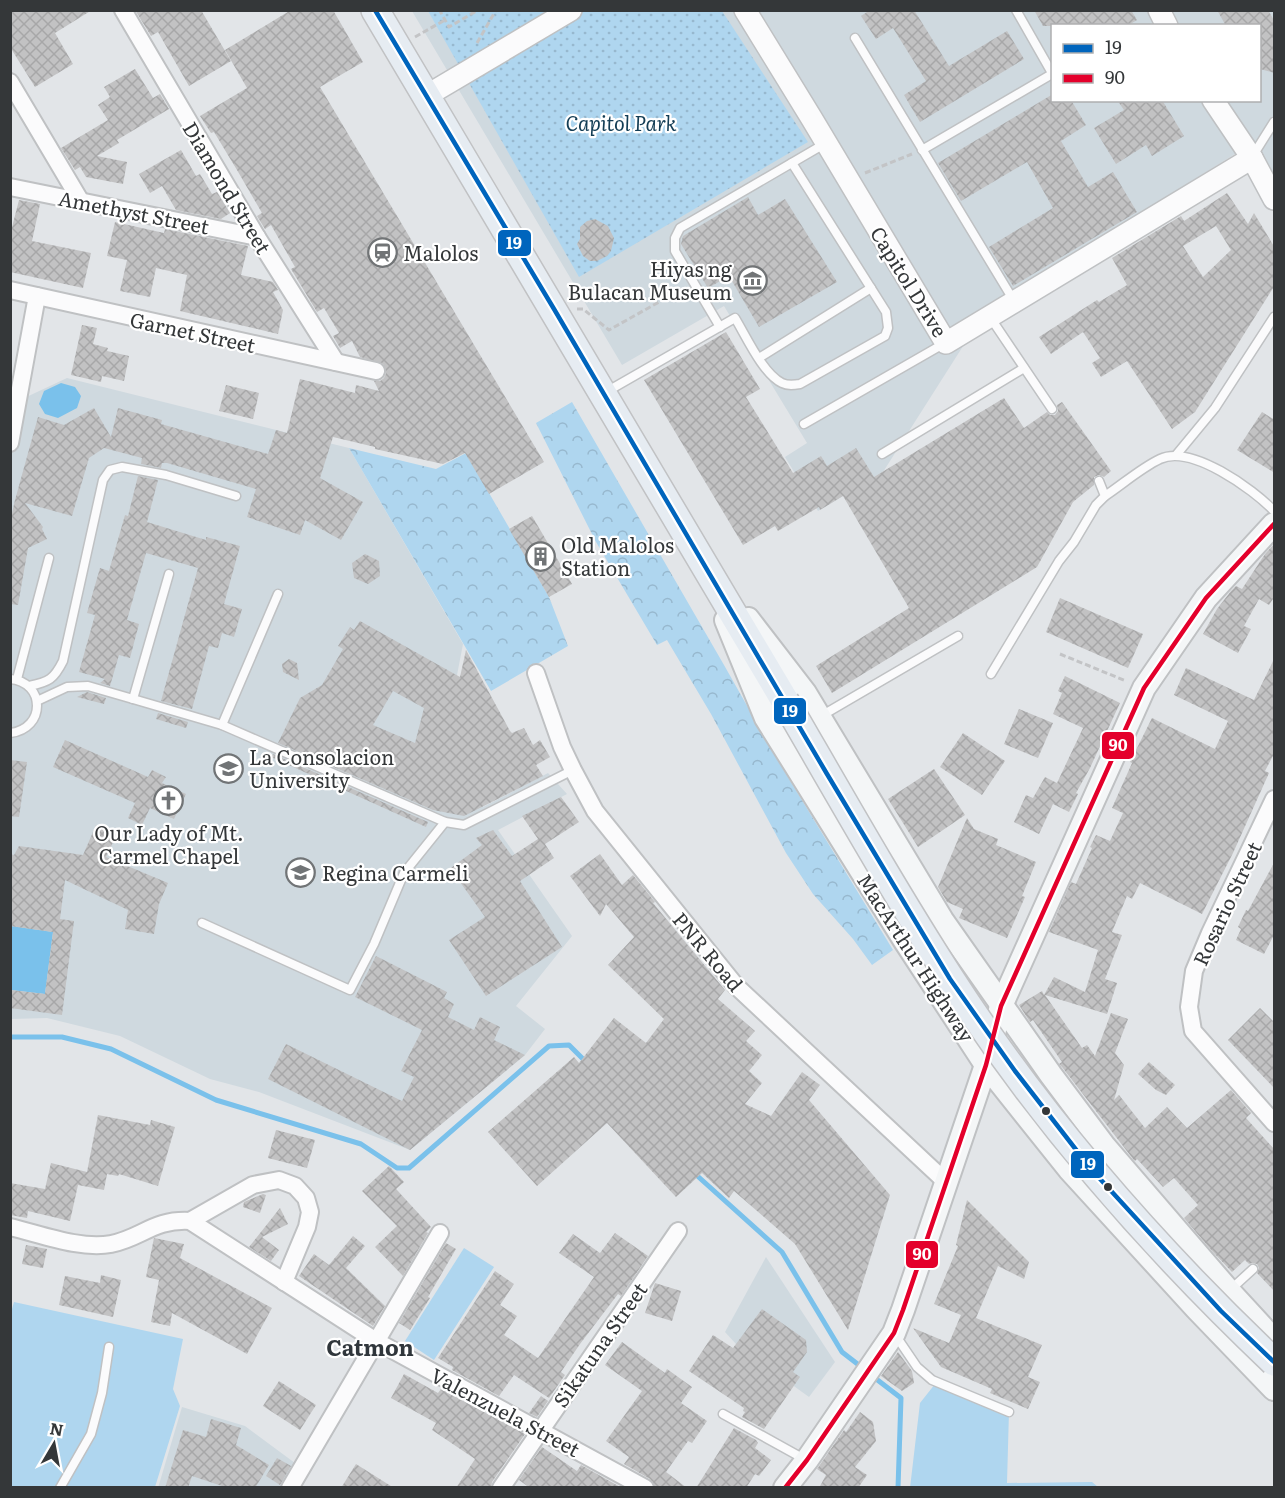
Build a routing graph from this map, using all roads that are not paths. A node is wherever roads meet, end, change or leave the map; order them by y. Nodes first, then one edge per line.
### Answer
1 (123, 10) edge
2 (375, 10) edge
3 (571, 10) edge
4 (745, 10) edge
5 (1016, 10) edge
6 (1159, 10) edge
7 (1166, 24) edge
8 (855, 38) dead end
9 (1051, 70) edge
10 (1051, 74) edge
11 (10, 82) edge
12 (426, 96) junction
13 (1214, 102) edge
14 (1275, 122) edge
15 (826, 143) junction
16 (922, 150) junction
17 (1252, 158) junction
18 (792, 163) junction
19 (10, 187) edge
20 (1275, 199) edge
21 (80, 200) junction
22 (257, 237) junction
23 (871, 288) junction
24 (10, 290) edge
25 (37, 296) junction
26 (1015, 302) junction
27 (990, 317) junction
28 (1275, 317) edge
29 (720, 327) junction
30 (946, 343) junction
31 (759, 358) junction
32 (336, 362) junction
33 (1024, 368) junction
34 (376, 371) dead end
35 (603, 393) junction
36 (1052, 409) dead end
37 (804, 424) dead end
38 (10, 443) edge
39 (882, 454) dead end
40 (1177, 454) junction
41 (1099, 481) dead end
42 (1106, 495) junction
43 (236, 496) dead end
44 (1275, 511) edge
45 (1275, 525) edge
46 (49, 558) dead end
47 (700, 558) junction
48 (169, 574) dead end
49 (278, 594) dead end
50 (958, 636) dead end
51 (536, 673) dead end
52 (991, 674) dead end
53 (14, 679) edge
54 (29, 686) junction
55 (133, 699) junction
56 (37, 701) junction
57 (819, 717) junction
58 (222, 725) junction
59 (10, 733) edge
60 (573, 770) junction
61 (1275, 799) edge
62 (445, 822) junction
63 (201, 923) dead end
64 (1001, 1006) junction
65 (986, 1065) junction
66 (1275, 1123) edge
67 (946, 1182) junction
68 (189, 1221) junction
69 (10, 1227) edge
70 (678, 1231) dead end
71 (440, 1233) dead end
72 (1253, 1269) dead end
73 (284, 1282) junction
74 (1228, 1291) junction
75 (894, 1333) junction
76 (1272, 1335) edge
77 (376, 1341) junction
78 (109, 1347) dead end
79 (1275, 1362) edge
80 (1275, 1389) edge
81 (1009, 1412) dead end
82 (723, 1414) dead end
83 (539, 1430) junction
84 (807, 1460) junction
85 (60, 1488) edge
86 (290, 1488) edge
87 (501, 1488) edge
88 (645, 1488) edge
89 (785, 1488) edge

1 - 22 street, Diamond Street
2 - 12 highway, MacArthur Highway
3 - 12 street
4 - 15 street, Capitol Drive
5 - 9 lane
6 - 7 street
8 - 16 lane
10 - 16 lane
11 - 21 street
12 - 35 highway, MacArthur Highway
13 - 17 street
14 - 17 lane
15 - 18 lane
15 - 30 street, Capitol Drive
16 - 26 lane
17 - 20 street
17 - 26 street, Capitol Drive
18 - 23 lane
18 - 29 lane
19 - 21 street, Amethyst Street
21 - 22 street, Amethyst Street
22 - 32 street, Diamond Street
23 - 31 lane
23 - 31 lane
24 - 25 street, Garnet Street
25 - 32 street, Garnet Street
25 - 38 street
26 - 27 street, Capitol Drive
27 - 30 street, Capitol Drive
27 - 33 lane
28 - 40 lane
29 - 31 lane
29 - 35 lane
30 - 37 lane
32 - 34 street, Garnet Street
33 - 36 lane
33 - 39 lane
35 - 47 highway, MacArthur Highway
40 - 42 lane
40 - 44 lane
41 - 42 lane
42 - 52 lane
43 - 54 lane
45 - 64 main road
46 - 53 lane
47 - 57 main road, MacArthur Highway
47 - 65 main road, MacArthur Highway
47 - 79 highway, MacArthur Highway, bridge
48 - 55 lane
49 - 58 lane
50 - 57 lane
51 - 60 street, PNR Road
53 - 54 lane
54 - 56 lane
55 - 56 lane
55 - 58 lane
56 - 59 lane
57 - 64 main road, MacArthur Highway
58 - 62 lane
60 - 62 lane
60 - 67 street, PNR Road
61 - 66 street, Rosario Street
62 - 63 lane
64 - 65 main road
64 - 74 main road, MacArthur Highway
65 - 67 main road
65 - 80 main road, MacArthur Highway
67 - 75 main road
68 - 69 street
68 - 73 street, Valenzuela Street
68 - 73 street
70 - 83 street, Sikatuna Street
71 - 77 street
72 - 74 lane
73 - 77 street, Valenzuela Street
74 - 76 main road, MacArthur Highway
75 - 81 lane
75 - 84 main road
77 - 83 street, Valenzuela Street
77 - 86 street
78 - 85 lane
82 - 84 lane
83 - 87 street, Sikatuna Street
83 - 88 street, Valenzuela Street
84 - 89 main road

